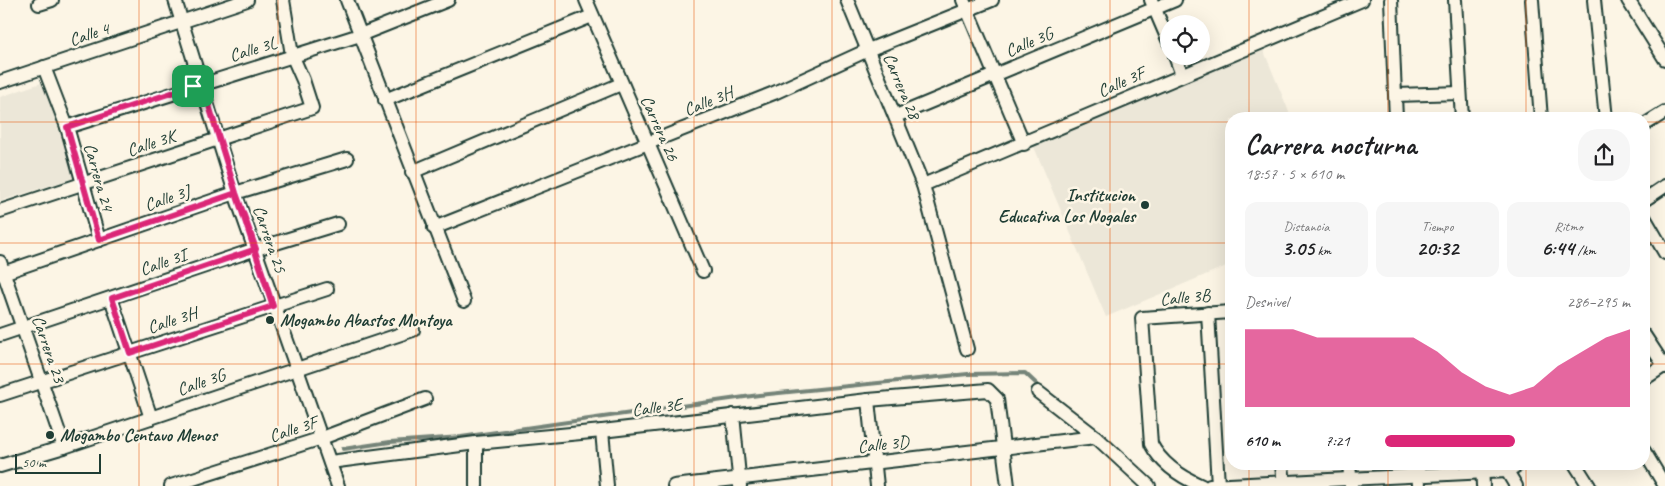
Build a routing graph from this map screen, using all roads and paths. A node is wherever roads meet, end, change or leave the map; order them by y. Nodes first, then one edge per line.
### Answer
1 (52, 0) edge
2 (176, 0) edge
3 (247, 0) edge
4 (283, 0) edge
5 (347, 0) edge
6 (448, 0) edge
7 (586, 0) edge
8 (847, 0) edge
9 (992, 0) edge
10 (1175, 0) edge
11 (1362, 0) edge
12 (1391, 0) edge
13 (1454, 0) edge
14 (1532, 0) edge
15 (1594, 0) edge
16 (1628, 0) edge
17 (39, 4) dead end
18 (1153, 4) edge
19 (965, 5) edge
20 (592, 16) junction
21 (183, 21) junction
22 (1160, 21) edge
23 (360, 35) junction
24 (868, 50) junction
25 (292, 55) junction
26 (1665, 59) edge
27 (1178, 65) edge
28 (44, 67) junction
29 (1182, 75) junction
30 (995, 76) junction
31 (0, 82) edge
32 (202, 83) junction
33 (621, 84) junction
34 (1460, 93) junction
35 (1396, 95) junction
36 (385, 100) junction
37 (1396, 112) edge
38 (1461, 112) edge
39 (1540, 112) edge
40 (1605, 112) edge
41 (1665, 112) edge
42 (896, 116) junction
43 (1650, 122) edge
44 (67, 127) junction
45 (219, 139) junction
46 (647, 143) junction
47 (1024, 144) junction
48 (347, 159) dead end
49 (412, 172) junction
50 (83, 183) junction
51 (923, 185) junction
52 (1665, 186) edge
53 (236, 193) junction
54 (1650, 196) edge
55 (0, 211) edge
56 (338, 224) dead end
57 (1650, 227) edge
58 (434, 228) junction
59 (99, 240) junction
60 (256, 249) junction
61 (1665, 253) edge
62 (1, 270) edge
63 (704, 271) dead end
64 (327, 288) dead end
65 (112, 298) junction
66 (464, 302) dead end
67 (273, 306) junction
68 (1225, 312) edge
69 (1208, 313) junction
70 (23, 328) junction
71 (413, 330) dead end
72 (0, 335) edge
73 (1650, 344) edge
74 (968, 349) dead end
75 (130, 353) junction
76 (1665, 366) edge
77 (296, 369) junction
78 (1650, 375) edge
79 (41, 382) junction
80 (1038, 392) dead end
81 (0, 395) edge
82 (425, 400) dead end
83 (868, 400) junction
84 (733, 415) junction
85 (151, 418) junction
86 (602, 431) junction
87 (1096, 437) junction
88 (322, 438) junction
89 (476, 442) junction
90 (64, 447) junction
91 (1004, 448) junction
92 (1650, 461) edge
93 (330, 462) junction
94 (874, 463) junction
95 (0, 466) edge
96 (1282, 470) edge
97 (1349, 470) edge
98 (1464, 470) edge
99 (1482, 470) edge
100 (1499, 470) edge
101 (1578, 470) edge
102 (1507, 471) joint
103 (1419, 475) edge
104 (740, 481) edge
105 (1350, 483) edge
106 (1283, 484) edge
107 (1214, 485) edge
108 (170, 486) edge
109 (338, 486) edge
110 (476, 486) edge
111 (607, 486) edge
112 (674, 486) edge
113 (877, 486) edge
114 (1008, 486) edge
115 (1149, 486) edge
116 (1202, 486) edge
117 (1483, 486) edge
118 (1516, 486) edge
119 (1589, 486) edge
120 (1665, 486) edge

1 - 17 street
2 - 21 street, Carrera 25
3 - 21 street, Calle 4
4 - 25 street
5 - 23 street
6 - 23 street, Calle 3L
7 - 20 street, Carrera 26
8 - 24 street, Carrera 28
9 - 19 street, Calle 3H
10 - 18 street, Calle 3G
11 - 29 street, Calle 3F
12 - 35 street
13 - 34 street
14 - 39 street
15 - 40 street
16 - 26 street
18 - 22 street
18 - 30 street, Calle 3G
19 - 24 street, Calle 3H
19 - 30 street
20 - 33 street, Carrera 26
20 - 36 street
21 - 28 street, Calle 4
21 - 32 street, Carrera 25
23 - 25 street, Calle 3L
23 - 36 street
24 - 42 street, Carrera 28
24 - 46 street, Calle 3H
25 - 32 street, Calle 3L
25 - 45 street, Calle 3K
27 - 29 street
28 - 31 street, Calle 4
28 - 44 street, Carrera 24
29 - 47 street, Calle 3F
30 - 42 street, Calle 3G
30 - 47 street
32 - 44 street, Calle 3L
32 - 45 street, Carrera 25
33 - 46 street, Carrera 26
33 - 49 street
34 - 35 street
34 - 38 street
35 - 37 street
36 - 49 street
41 - 43 street
42 - 51 street, Carrera 28
44 - 50 street, Carrera 24
45 - 50 street, Calle 3K
45 - 53 street, Carrera 25
46 - 58 street, Calle 3H
46 - 63 street, Carrera 26
47 - 51 street, Calle 3F
48 - 53 street, Calle 3J
49 - 58 street
50 - 55 street, Calle 3K
50 - 59 street, Carrera 24
51 - 74 street, Carrera 28
52 - 54 street
53 - 59 street, Calle 3J
53 - 60 street, Carrera 25
56 - 60 street, Calle 3I
57 - 61 street
58 - 66 street
59 - 62 street, Calle 3J
60 - 65 street, Calle 3I
60 - 67 street, Carrera 25
62 - 70 street, Carrera 23
64 - 67 street, Calle 3H
65 - 70 street, Calle 3I
65 - 75 street
67 - 75 street, Calle 3H
67 - 77 street, Carrera 25
68 - 69 street, Calle 3B
69 - 107 street
69 - 116 street, Calle 3B
70 - 72 street, Calle 3I
70 - 79 street, Carrera 23
71 - 77 street, Calle 3G
73 - 76 street
75 - 79 street, Calle 3H
75 - 85 street
76 - 78 street
77 - 85 street, Calle 3G
77 - 88 street, Carrera 25
79 - 81 street, Calle 3H
79 - 90 street, Carrera 23
80 - 87 street
82 - 88 street, Calle 3F
83 - 84 street, Calle 3E
83 - 91 street, Calle 3E
83 - 94 street
84 - 86 street, Calle 3E
84 - 104 street
85 - 90 street, Calle 3G
86 - 89 street, Calle 3E
86 - 111 street
87 - 91 street, Calle 3D
87 - 115 street
88 - 93 street, Carrera 25
88 - 108 street, Calle 3F
89 - 93 street, Calle 3E
89 - 110 street
90 - 95 street, Calle 3G
91 - 94 street, Calle 3D
91 - 114 street
92 - 120 street
93 - 109 street, Carrera 25
94 - 104 street, Calle 3D
94 - 113 street
96 - 106 street
97 - 105 street
98 - 103 street
99 - 117 street
100 - 102 street
101 - 119 street
102 - 118 street
103 - 105 street
104 - 112 street, Calle 3D
105 - 106 street
106 - 107 street

